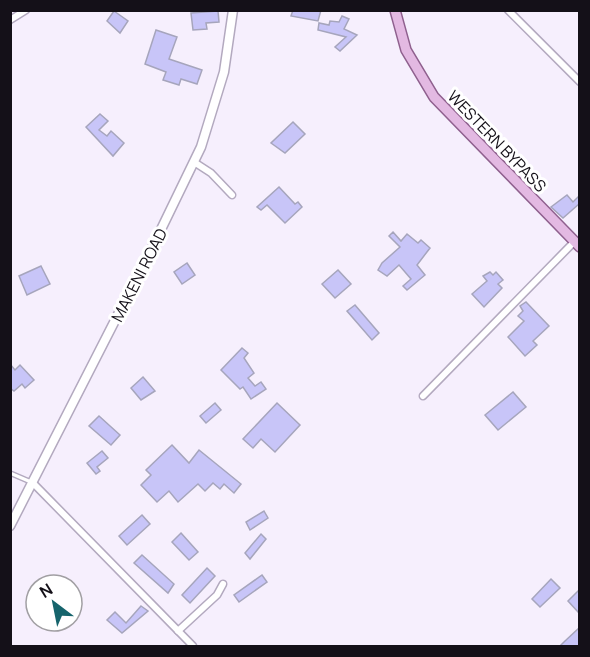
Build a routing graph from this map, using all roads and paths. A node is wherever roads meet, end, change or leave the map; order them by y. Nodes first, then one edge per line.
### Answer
1 (27, 10) edge
2 (233, 10) edge
3 (395, 10) edge
4 (508, 10) edge
5 (10, 20) edge
6 (579, 82) edge
7 (194, 162) junction
8 (232, 195) dead end
9 (577, 245) edge
10 (423, 396) dead end
11 (10, 473) edge
12 (33, 483) junction
13 (10, 526) edge
14 (223, 584) dead end
15 (178, 631) junction
16 (193, 646) edge

1 - 5 street
2 - 7 main road, MAKENI ROAD
3 - 9 main road, WESTERN BYPASS
4 - 6 street
7 - 8 street
7 - 12 main road, MAKENI ROAD
9 - 10 street
11 - 12 lane
12 - 13 main road, MAKENI ROAD
12 - 15 street
14 - 15 street
15 - 16 street

